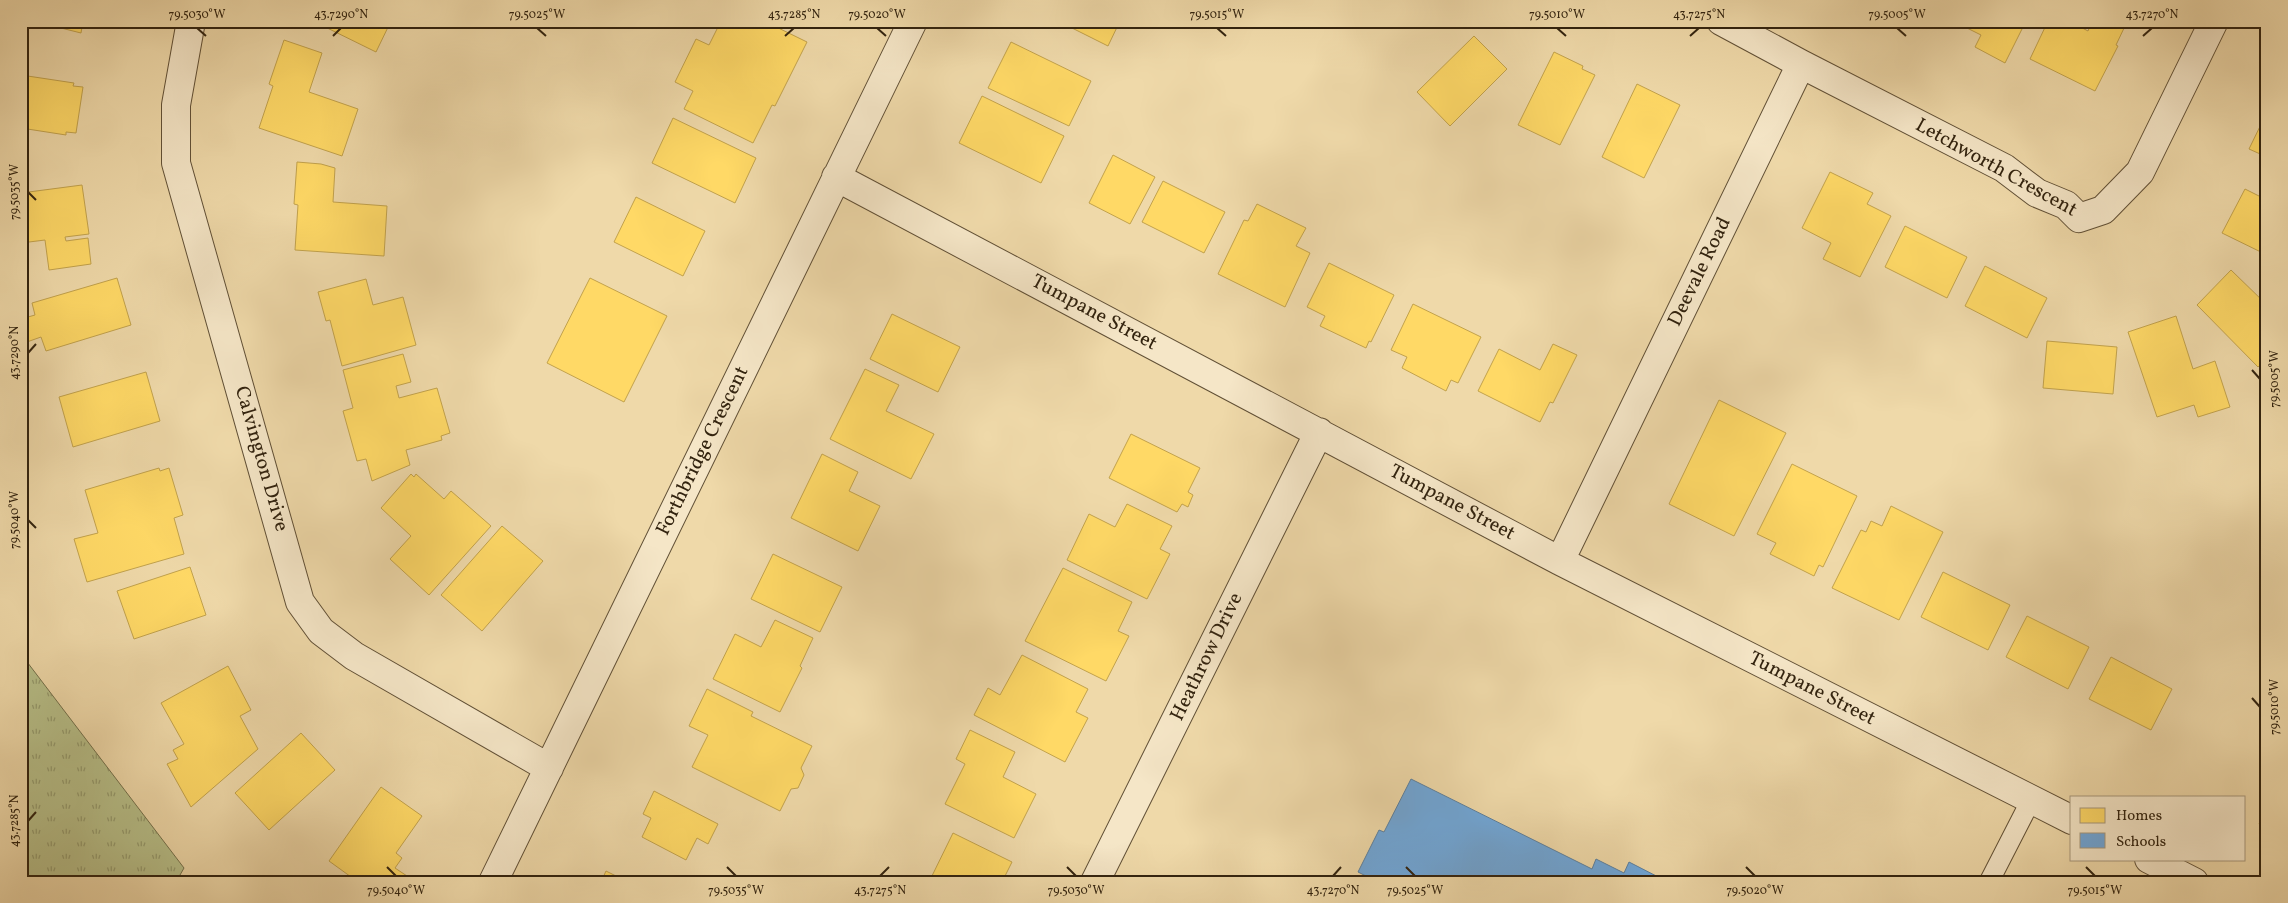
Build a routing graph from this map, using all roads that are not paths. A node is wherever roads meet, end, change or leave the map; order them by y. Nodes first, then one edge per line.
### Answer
1 (191, 21) edge
2 (914, 21) edge
3 (1721, 21) edge
4 (2214, 21) edge
5 (1801, 64) junction
6 (836, 177) junction
7 (1319, 432) junction
8 (1560, 561) junction
9 (549, 768) junction
10 (2032, 800) junction
11 (2070, 819) edge
12 (2151, 860) edge
13 (493, 882) edge
14 (1095, 882) edge
15 (1988, 882) edge
16 (2194, 882) edge

1 - 9 street, Calvington Drive
2 - 6 street, Forthbridge Crescent
3 - 5 street
4 - 5 street, Letchworth Crescent
5 - 8 street, Deevale Road
6 - 7 street, Tumpane Street
6 - 9 street, Forthbridge Crescent
7 - 8 street, Tumpane Street
7 - 14 street, Heathrow Drive
8 - 10 street, Tumpane Street
9 - 13 street, Forthbridge Crescent
10 - 11 street, Tumpane Street
10 - 15 lane
12 - 16 street

